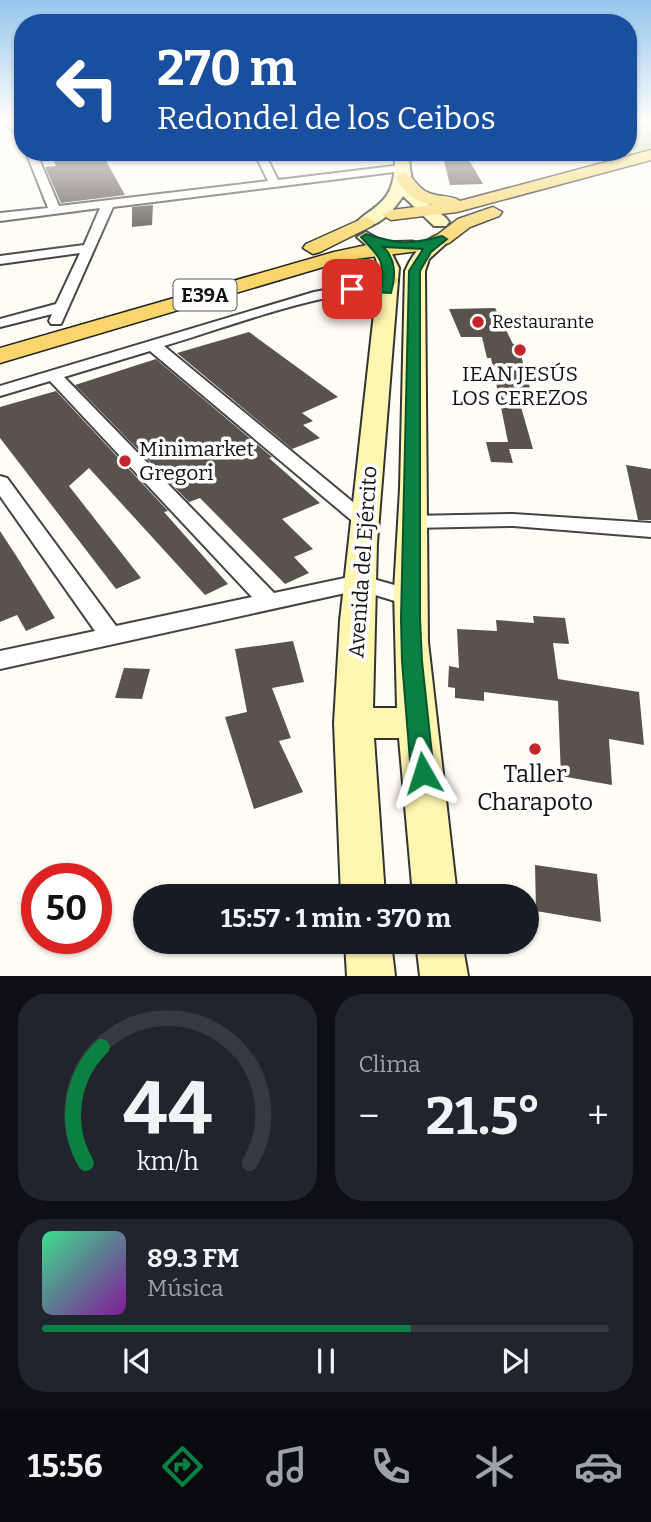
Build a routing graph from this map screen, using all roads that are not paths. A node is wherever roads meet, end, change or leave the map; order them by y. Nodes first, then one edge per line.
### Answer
1 (402, 166) edge
2 (37, 167) edge
3 (267, 167) edge
4 (398, 167) edge
5 (608, 167) edge
6 (649, 167) edge
7 (275, 184) junction
8 (490, 199) junction
9 (108, 204) junction
10 (55, 210) junction
11 (0, 217) edge
12 (436, 225) junction
13 (371, 236) junction
14 (89, 248) junction
15 (0, 260) edge
16 (313, 263) junction
17 (388, 285) junction
18 (59, 314) junction
19 (0, 323) edge
20 (0, 337) edge
21 (153, 345) junction
22 (0, 356) edge
23 (53, 375) junction
24 (0, 391) edge
25 (0, 482) edge
26 (364, 521) junction
27 (411, 522) junction
28 (651, 530) edge
29 (359, 582) junction
30 (411, 598) junction
31 (269, 601) junction
32 (110, 635) junction
33 (0, 660) edge
34 (353, 723) junction
35 (418, 723) junction
36 (362, 884) edge
37 (434, 884) edge
38 (369, 954) edge
39 (441, 954) edge
40 (371, 976) edge
41 (444, 976) edge

1 - 8 main road
1 - 12 main road
1 - 13 main road
2 - 10 street
3 - 7 street
4 - 7 street
5 - 8 main road, E39A
6 - 12 main road, E39A
7 - 9 street
8 - 12 main road, E39A
9 - 10 street
9 - 14 street
10 - 11 street
12 - 13 main road, E39A
12 - 13 main road, E39A
12 - 27 main road
13 - 16 main road, E39A
13 - 17 main road, Avenida del Ejército
13 - 18 main road, E39A
14 - 15 street
14 - 18 street
16 - 17 main road
16 - 22 main road, E39A
17 - 21 street, E39A
17 - 26 main road, Avenida del Ejército
18 - 19 street
18 - 20 main road, E39A
21 - 23 street, E39A
21 - 26 street
23 - 24 street, E39A
23 - 31 street
25 - 32 street
26 - 29 main road, Avenida del Ejército
27 - 28 street
27 - 30 main road
29 - 30 street
29 - 31 street
29 - 34 main road, Avenida del Ejército
30 - 35 main road
31 - 32 street
32 - 33 street
34 - 35 main road
34 - 36 main road, Avenida del Ejército
35 - 37 main road
38 - 40 main road
39 - 41 main road

